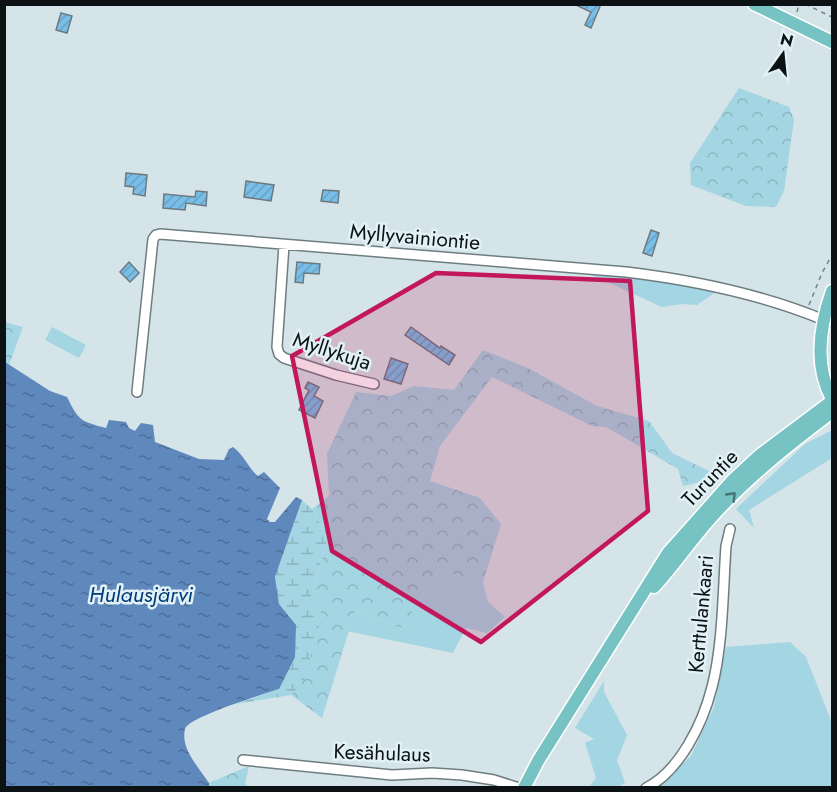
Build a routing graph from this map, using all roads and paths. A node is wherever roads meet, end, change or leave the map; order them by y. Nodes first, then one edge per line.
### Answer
1 (754, 4) edge
2 (799, 4) edge
3 (805, 4) edge
4 (796, 15) dead end
5 (832, 17) edge
6 (832, 42) edge
7 (284, 245) junction
8 (832, 255) edge
9 (832, 291) edge
10 (806, 313) junction
11 (824, 320) junction
12 (374, 384) dead end
13 (137, 392) dead end
14 (832, 400) edge
15 (832, 411) edge
16 (730, 530) dead end
17 (639, 603) junction
18 (243, 760) dead end
19 (660, 785) edge
20 (519, 788) edge
21 (524, 788) edge
22 (646, 788) edge

1 - 6 main road
2 - 4 path
3 - 5 path
7 - 10 street, Myllyvainiontie
7 - 12 street, Myllykuja
7 - 13 street, Myllyvainiontie
8 - 10 path
9 - 11 main road
10 - 11 street, Myllyvainiontie
11 - 14 main road
14 - 17 main road, Turuntie
17 -> 15 main road, Turuntie
16 - 19 street, Kerttulankaari
17 - 21 main road, Turuntie
18 - 20 street, Kesähulaus
19 - 22 street, Kerttulankaari

